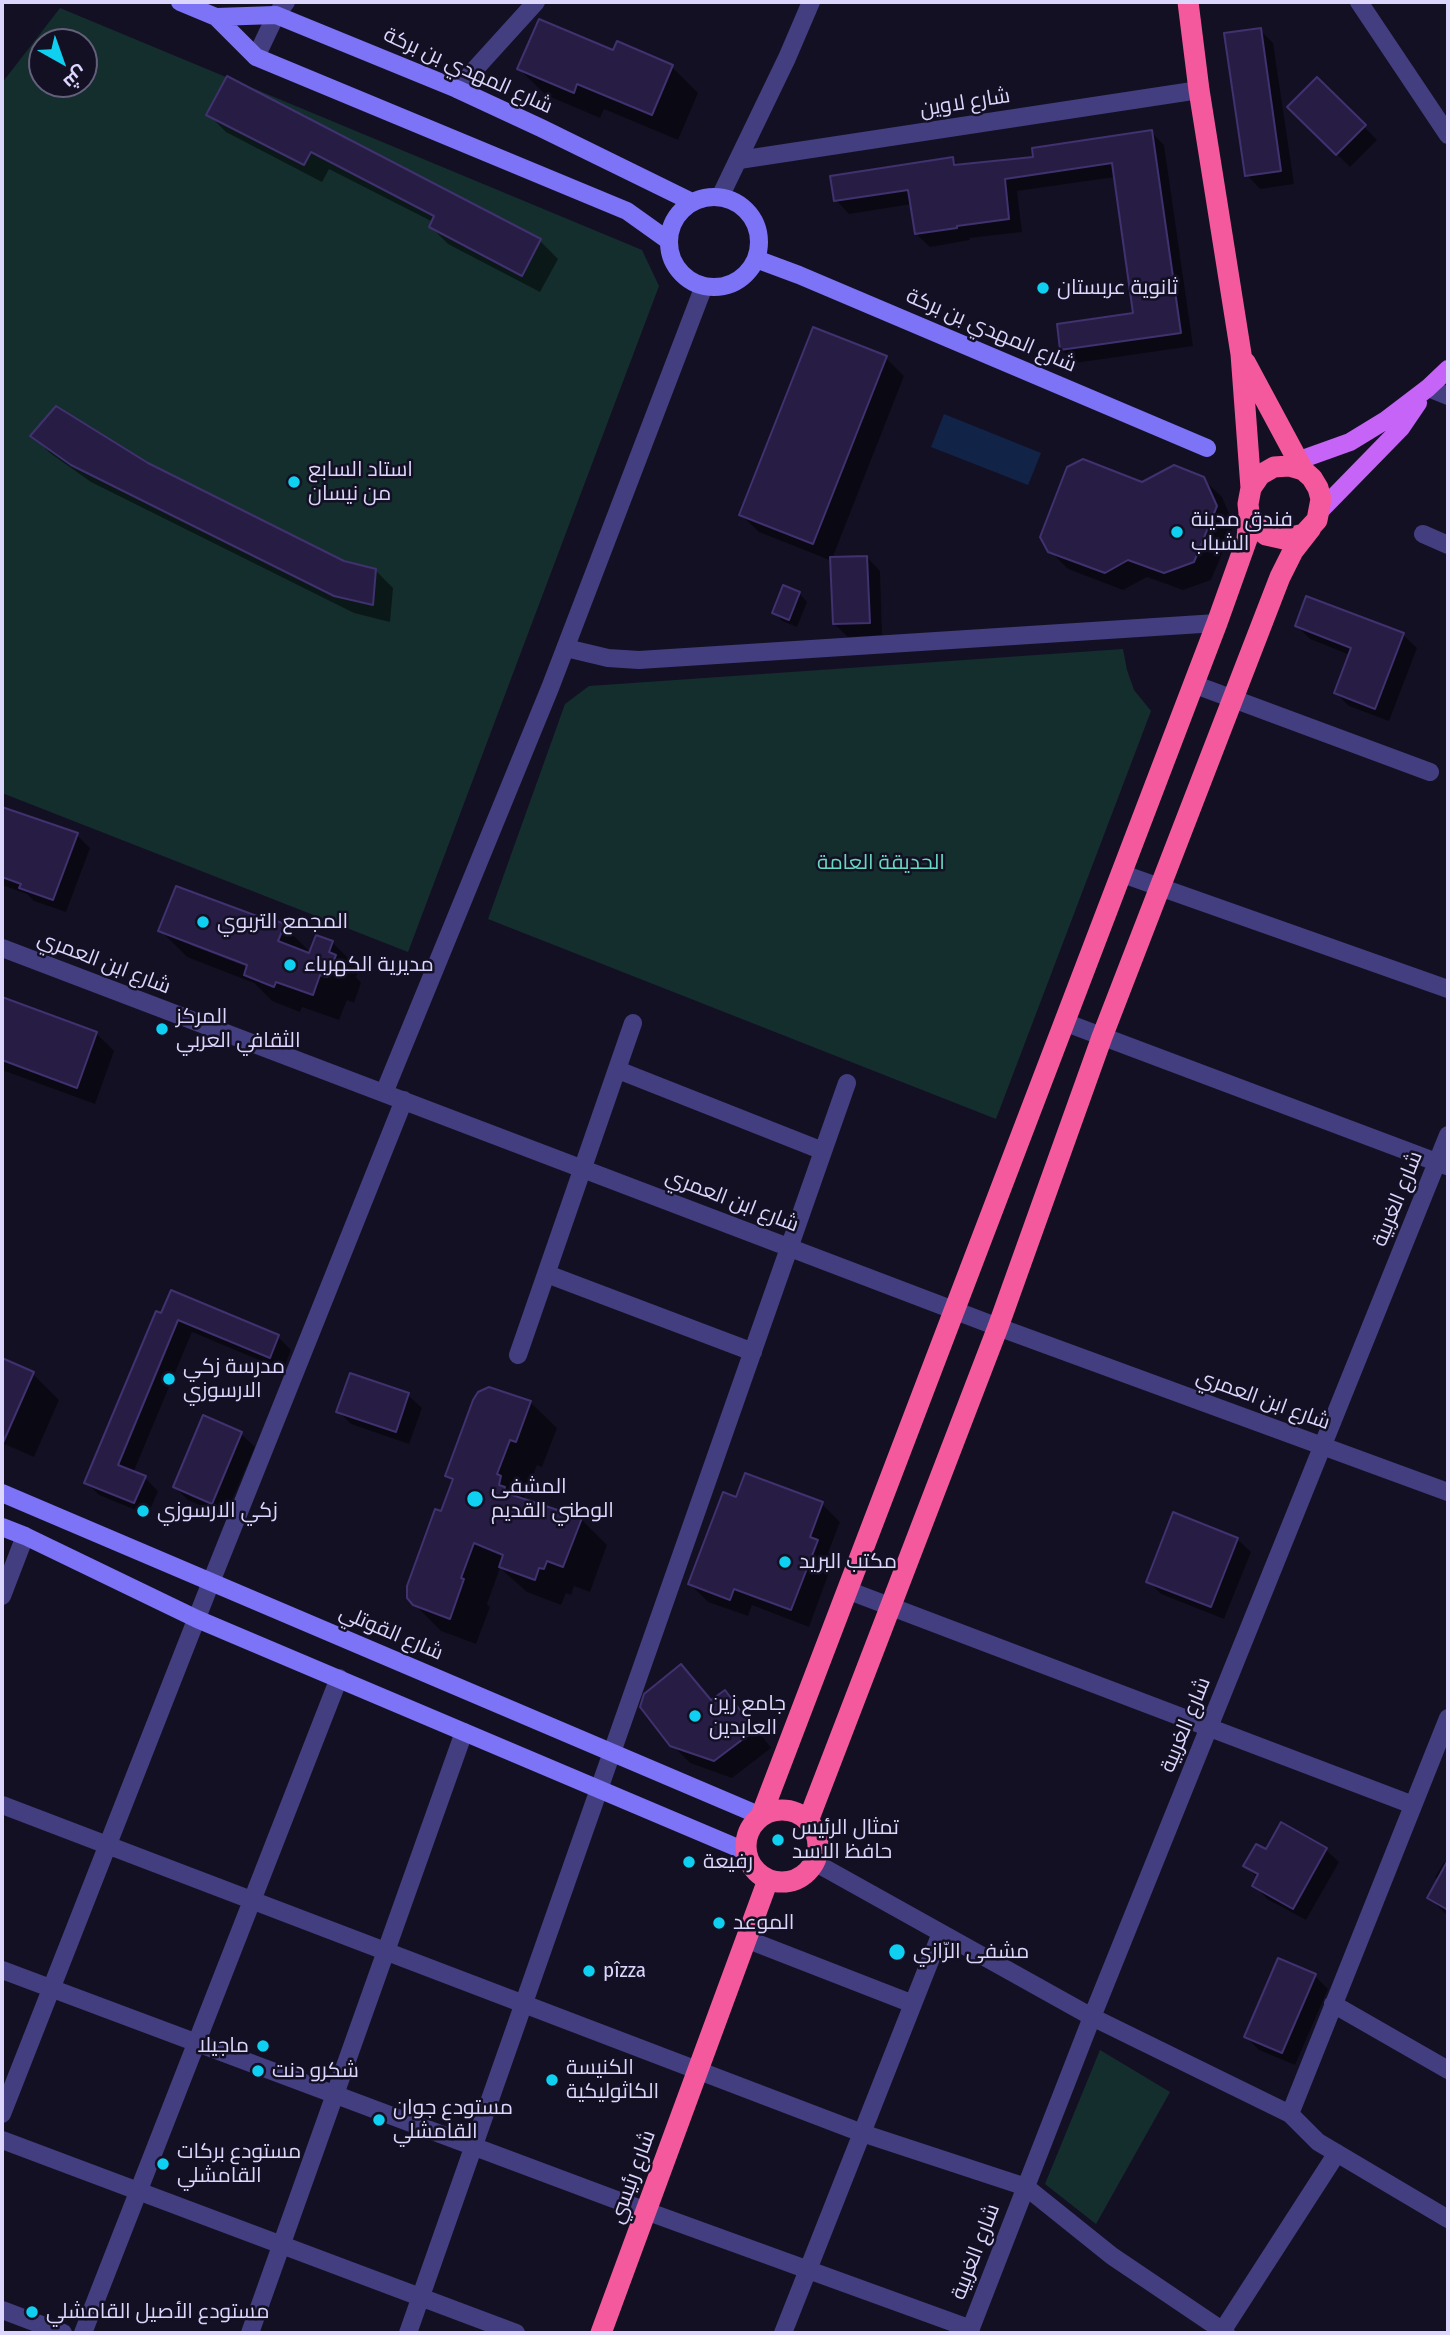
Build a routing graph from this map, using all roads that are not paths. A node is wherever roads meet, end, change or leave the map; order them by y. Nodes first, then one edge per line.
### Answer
1 (180, 2) edge
2 (536, 2) edge
3 (811, 2) edge
4 (1188, 2) edge
5 (1359, 2) edge
6 (281, 8) edge
7 (216, 18) junction
8 (256, 57) junction
9 (457, 89) junction
10 (1199, 90) junction
11 (1448, 133) edge
12 (739, 160) junction
13 (720, 197) junction
14 (692, 202) junction
15 (669, 241) junction
16 (756, 259) junction
17 (704, 286) junction
18 (1241, 354) junction
19 (1448, 369) edge
20 (1429, 388) junction
21 (1448, 396) edge
22 (1208, 448) dead end
23 (1296, 466) junction
24 (1251, 488) junction
25 (1249, 513) junction
26 (1316, 519) junction
27 (1423, 534) dead end
28 (1448, 545) edge
29 (1217, 623) junction
30 (566, 648) junction
31 (1193, 684) junction
32 (1234, 699) junction
33 (1430, 772) dead end
34 (1120, 873) junction
35 (1160, 887) junction
36 (2, 948) edge
37 (1448, 989) edge
38 (1064, 1022) junction
39 (634, 1023) dead end
40 (1102, 1037) junction
41 (618, 1070) junction
42 (847, 1083) dead end
43 (384, 1093) junction
44 (404, 1100) junction
45 (1448, 1135) edge
46 (823, 1151) junction
47 (1443, 1164) edge
48 (583, 1169) junction
49 (790, 1247) junction
50 (547, 1274) junction
51 (954, 1309) junction
52 (998, 1327) junction
53 (753, 1352) junction
54 (518, 1356) dead end
55 (1323, 1446) junction
56 (1448, 1492) edge
57 (2, 1493) edge
58 (2, 1527) edge
59 (25, 1536) junction
60 (211, 1582) junction
61 (846, 1590) junction
62 (2, 1597) edge
63 (889, 1607) junction
64 (197, 1619) junction
65 (339, 1678) junction
66 (1448, 1718) edge
67 (1209, 1728) junction
68 (464, 1732) junction
69 (1442, 1748) edge
70 (612, 1751) junction
71 (599, 1788) junction
72 (2, 1805) edge
73 (1413, 1805) junction
74 (761, 1816) junction
75 (808, 1821) junction
76 (108, 1846) junction
77 (745, 1851) junction
78 (814, 1862) junction
79 (768, 1880) junction
80 (252, 1901) junction
81 (941, 1933) junction
82 (746, 1940) junction
83 (386, 1951) junction
84 (2, 1970) edge
85 (51, 1988) junction
86 (523, 2004) junction
87 (913, 2004) junction
88 (1333, 2004) junction
89 (1093, 2017) junction
90 (197, 2043) junction
91 (1448, 2070) edge
92 (698, 2071) junction
93 (335, 2094) junction
94 (2, 2114) edge
95 (1290, 2114) junction
96 (862, 2133) junction
97 (2, 2140) edge
98 (473, 2146) junction
99 (1337, 2153) junction
100 (1026, 2187) junction
101 (138, 2191) junction
102 (646, 2211) junction
103 (1448, 2219) edge
104 (282, 2245) junction
105 (808, 2269) junction
106 (420, 2297) junction
107 (2, 2310) edge
108 (970, 2331) edge
109 (1223, 2332) edge
110 (63, 2333) edge
111 (83, 2333) edge
112 (250, 2333) edge
113 (408, 2333) edge
114 (516, 2333) edge
115 (601, 2333) edge
116 (783, 2333) edge

1 - 7 street, شارع المهدي بن بركة
2 - 9 street
3 - 12 street
4 - 10 highway
5 - 11 street
6 - 7 street, شارع المهدي بن بركة
6 - 8 street
6 - 9 street, شارع المهدي بن بركة
7 - 8 street, شارع المهدي بن بركة
8 - 15 street, شارع المهدي بن بركة
9 - 14 street, شارع المهدي بن بركة
10 - 12 street, شارع لاوين
10 - 18 highway
12 - 13 street
13 - 14 street
13 - 16 street
14 - 15 street
15 - 17 street
16 - 17 street
16 - 22 street, شارع المهدي بن بركة
17 - 30 street
18 - 23 highway
18 - 24 highway
19 - 20 main road
20 - 21 street
20 - 23 main road
20 - 26 main road
23 - 24 highway
23 - 26 highway
24 - 25 highway
25 - 26 highway
25 - 29 highway
26 - 32 highway
27 - 28 street
29 - 30 street
29 - 31 highway
30 - 43 street
31 - 32 street
31 - 34 highway
32 - 33 street
32 - 35 highway
34 - 35 street
34 - 38 highway
35 - 37 street
35 - 40 highway
36 - 43 street, شارع ابن العمري
38 - 40 street
38 - 51 highway
39 - 41 street
40 - 47 street
40 - 52 highway
41 - 46 street
41 - 48 street
42 - 46 street
43 - 44 street, شارع ابن العمري
44 - 48 street, شارع ابن العمري
44 - 60 street
45 - 47 street, شارع الغربية
46 - 49 street
47 - 55 street, شارع الغربية
48 - 49 street, شارع ابن العمري
48 - 50 street
49 - 51 street, شارع ابن العمري
49 - 53 street
50 - 53 street
50 - 54 street
51 - 52 street, شارع ابن العمري
51 - 61 highway
52 - 55 street, شارع ابن العمري
52 - 63 highway
53 - 70 street
55 - 56 street, شارع ابن العمري
55 - 67 street, شارع الغربية
57 - 60 street, شارع القوتلي
58 - 59 street
59 - 62 street
59 - 64 street
60 - 64 street
60 - 70 street, شارع القوتلي
61 - 63 street
61 - 74 highway
63 - 67 street
63 - 75 highway
64 - 65 street
64 - 76 street
65 - 68 street
65 - 80 street
66 - 69 street
67 - 73 street
67 - 89 street, شارع الغربية
68 - 71 street
68 - 83 street
69 - 73 street
70 - 71 street
70 - 74 street, شارع القوتلي
71 - 77 street
71 - 86 street
72 - 76 street
73 - 88 street
74 - 75 highway
74 - 77 highway
75 - 78 highway
76 - 80 street
76 - 85 street
77 - 79 highway
78 - 79 highway
78 - 81 street
79 - 82 highway, شارع رئيسي
80 - 83 street
80 - 90 street
81 - 87 street
81 - 89 street
82 - 87 street
82 - 92 highway, شارع رئيسي
83 - 86 street
83 - 93 street
84 - 85 street
85 - 90 street
85 - 94 street
86 - 92 street
86 - 98 street
87 - 96 street
88 - 91 street
88 - 95 street
89 - 95 street
89 - 100 street, شارع الغربية
90 - 93 street
90 - 101 street
92 - 96 street
92 - 102 highway, شارع رئيسي
93 - 98 street
93 - 104 street
95 - 99 street
96 - 100 street
96 - 105 street
97 - 101 street
98 - 102 street
98 - 106 street
99 - 103 street
99 - 109 street
100 - 108 street, شارع الغربية
100 - 109 street
101 - 104 street
101 - 111 street
102 - 105 street
102 - 115 highway, شارع رئيسي
104 - 106 street
104 - 112 street
105 - 108 street
105 - 116 street
106 - 113 street
106 - 114 street
107 - 110 street

